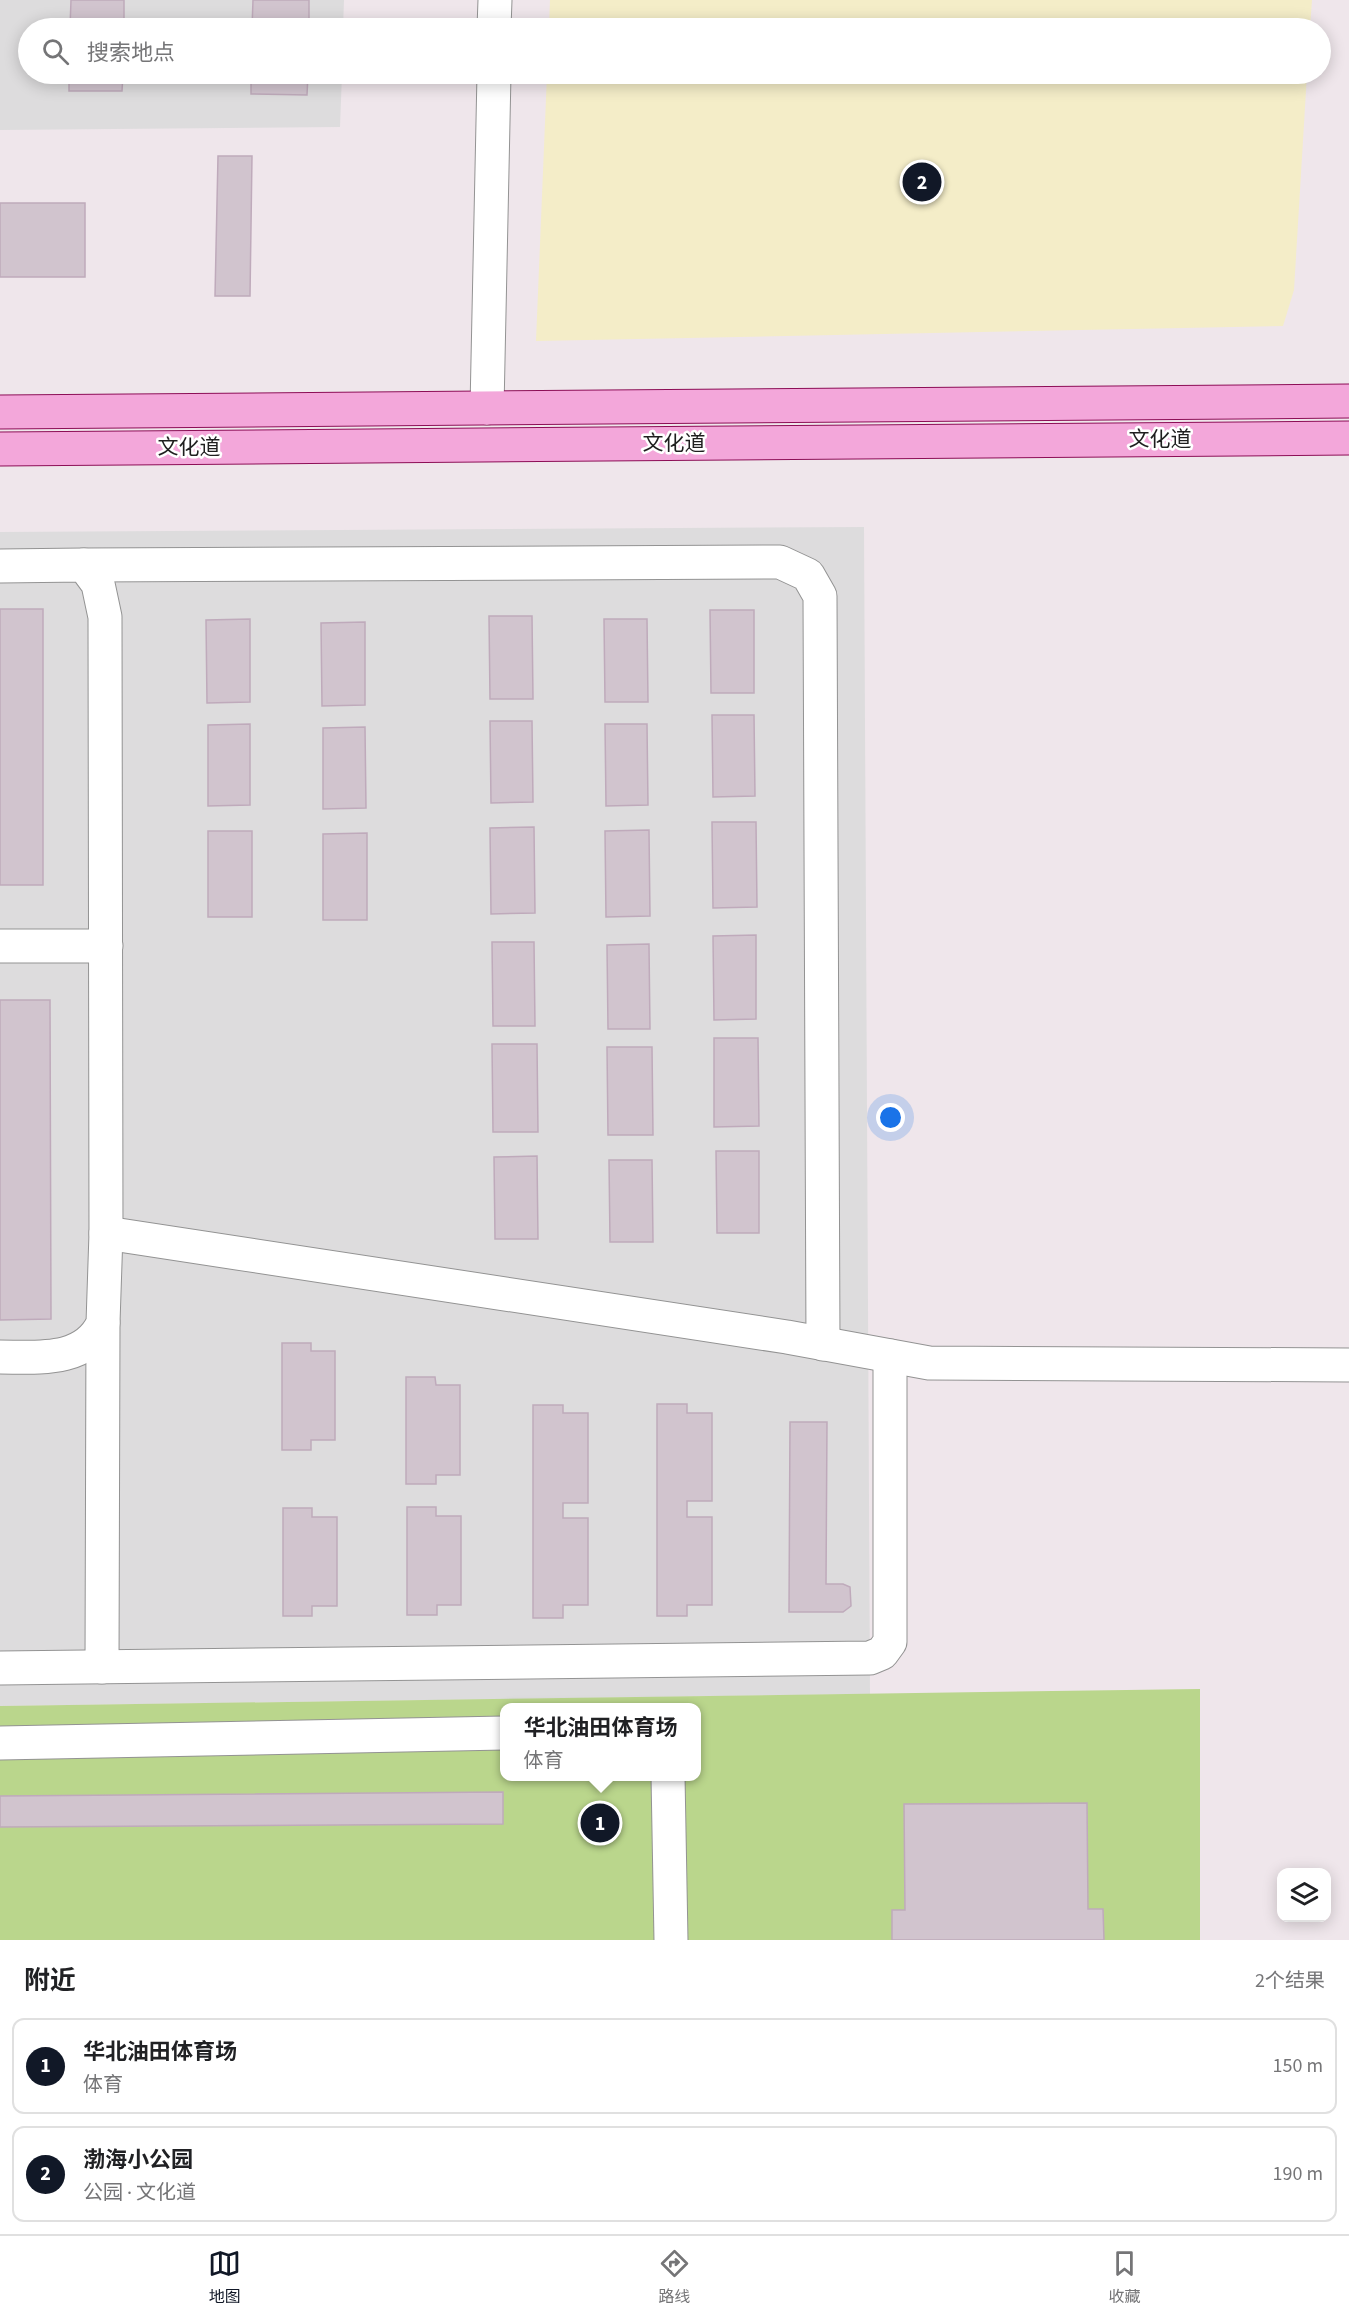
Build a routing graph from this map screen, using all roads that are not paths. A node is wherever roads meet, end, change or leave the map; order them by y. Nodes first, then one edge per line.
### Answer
1 (495, 0) edge
2 (495, 18) edge
3 (494, 84) edge
4 (1349, 401) edge
5 (487, 408) junction
6 (0, 412) edge
7 (1349, 438) edge
8 (0, 449) edge
9 (84, 565) junction
10 (0, 566) edge
11 (0, 946) edge
12 (106, 946) junction
13 (106, 1233) junction
14 (103, 1323) junction
15 (823, 1344) junction
16 (890, 1356) junction
17 (0, 1357) edge
18 (1349, 1365) edge
19 (102, 1666) junction
20 (0, 1668) edge
21 (500, 1733) edge
22 (0, 1743) edge
23 (668, 1781) edge
24 (670, 1940) edge

1 - 2 lane
3 - 5 lane
4 - 5 main road, 文化道
5 - 6 main road, 文化道
7 - 8 main road, 文化道
9 - 10 lane
9 - 12 lane
9 - 15 lane
11 - 12 lane
12 - 13 lane
13 - 14 lane
13 - 15 lane
14 - 17 lane
14 - 19 lane
15 - 16 lane
16 - 18 lane
16 - 19 lane
19 - 20 lane
21 - 22 lane
23 - 24 lane

